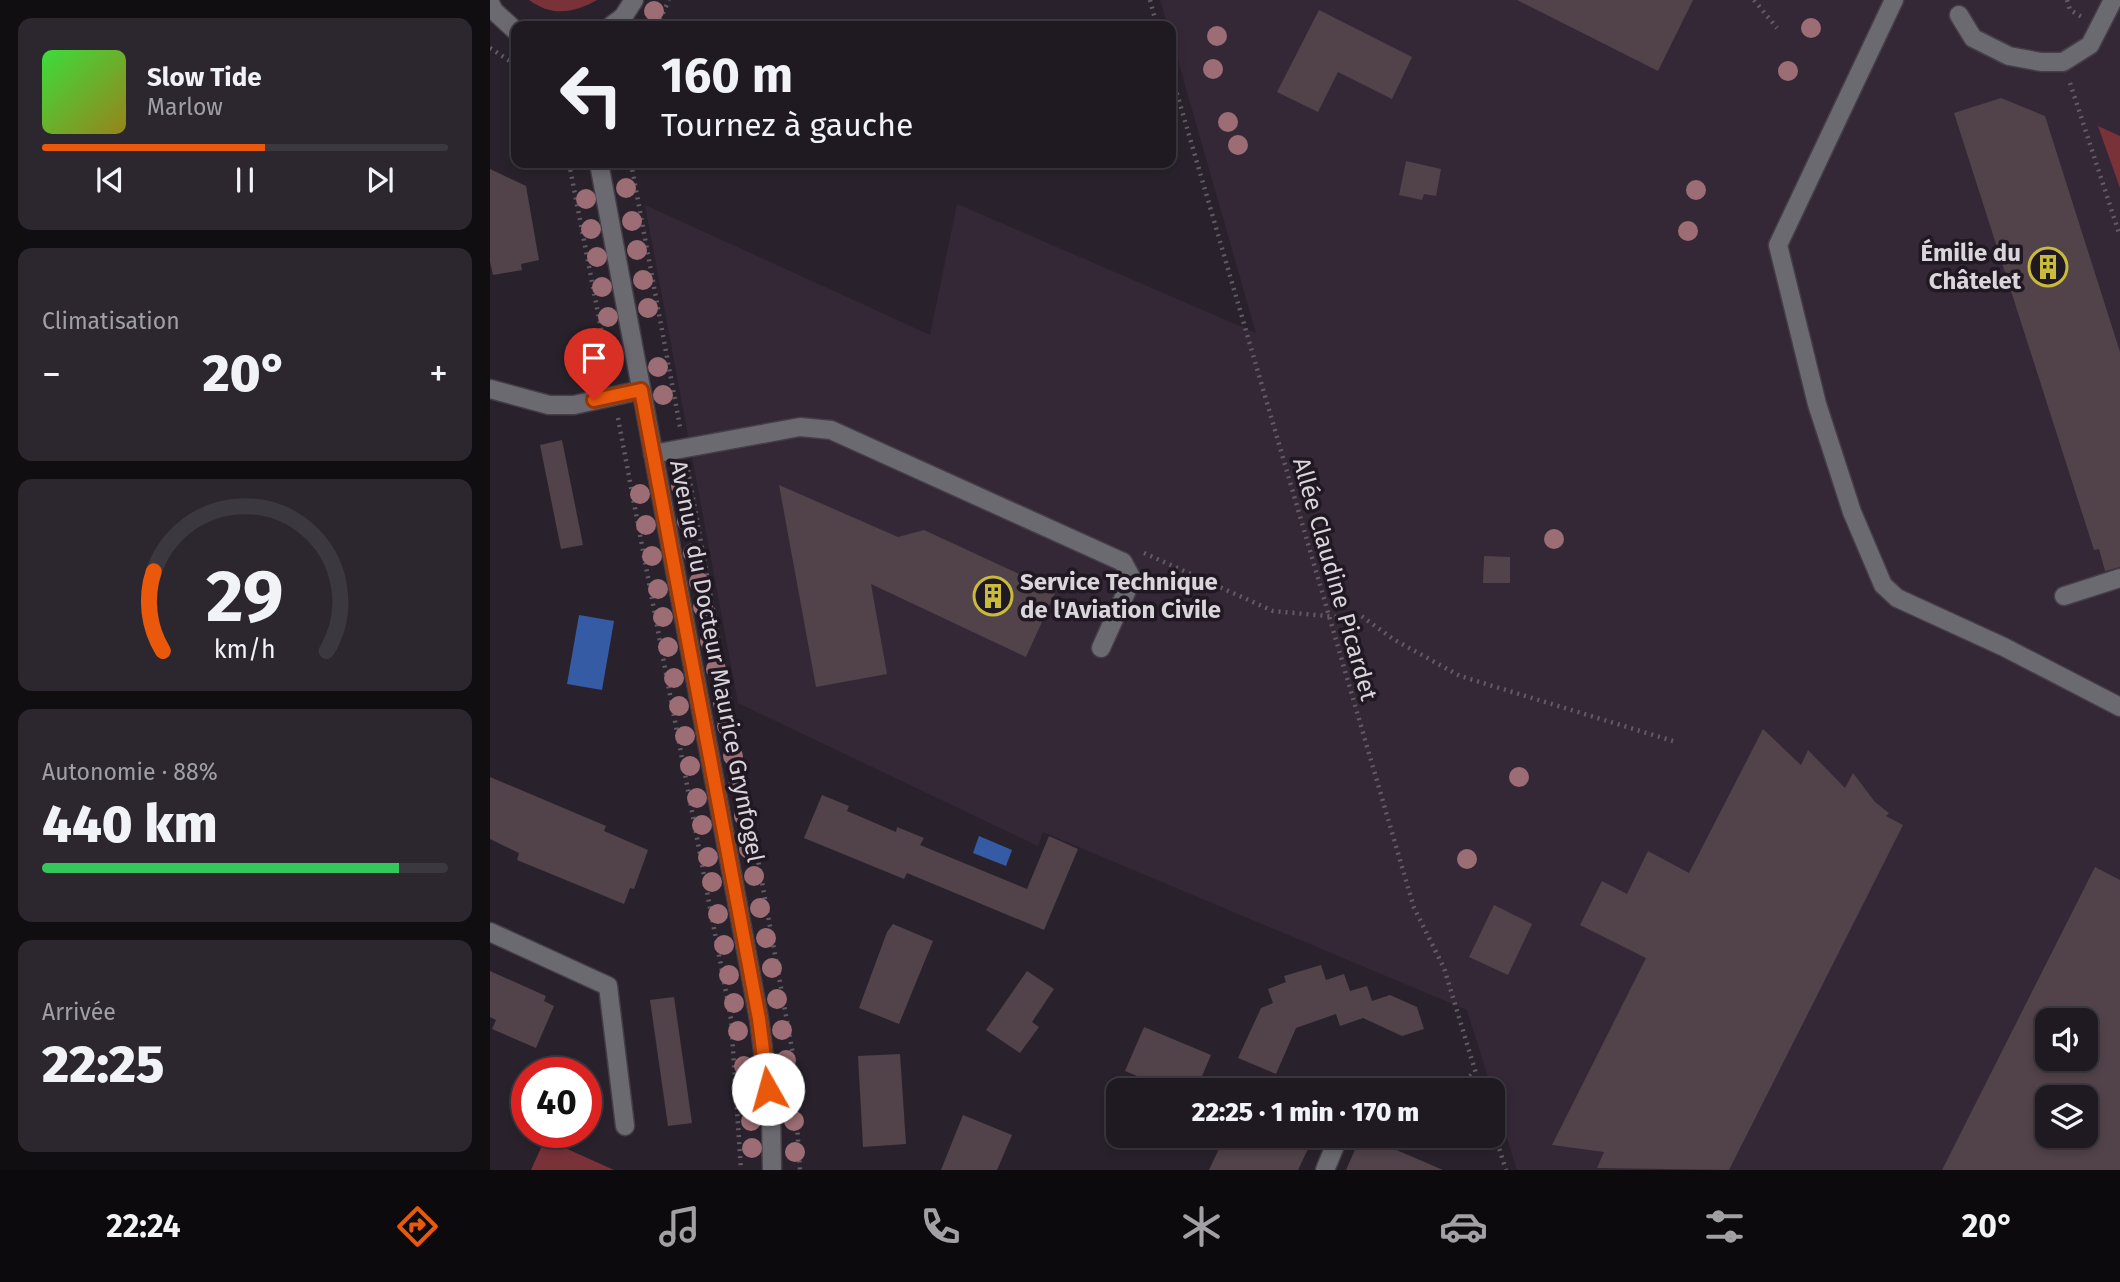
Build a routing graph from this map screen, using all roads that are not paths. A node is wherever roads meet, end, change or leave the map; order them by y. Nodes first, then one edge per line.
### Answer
1 (634, 0) edge
2 (1894, 0) edge
3 (2113, 0) edge
4 (490, 3) edge
5 (1959, 15) dead end
6 (618, 21) edge
7 (511, 26) edge
8 (600, 168) edge
9 (490, 389) edge
10 (641, 390) junction
11 (653, 454) junction
12 (2120, 578) edge
13 (2064, 596) dead end
14 (1101, 648) dead end
15 (2120, 707) edge
16 (490, 932) edge
17 (625, 1126) dead end
18 (1334, 1148) edge
19 (772, 1170) edge
20 (1325, 1170) edge

1 - 6 street
2 - 15 street
3 - 5 street
4 - 7 street
8 - 10 street, Avenue du Docteur Maurice Grynfogel
9 - 10 street
10 - 11 street, Avenue du Docteur Maurice Grynfogel
11 - 14 street
11 - 19 street, Avenue du Docteur Maurice Grynfogel
12 - 13 street
16 - 17 street
18 - 20 street

